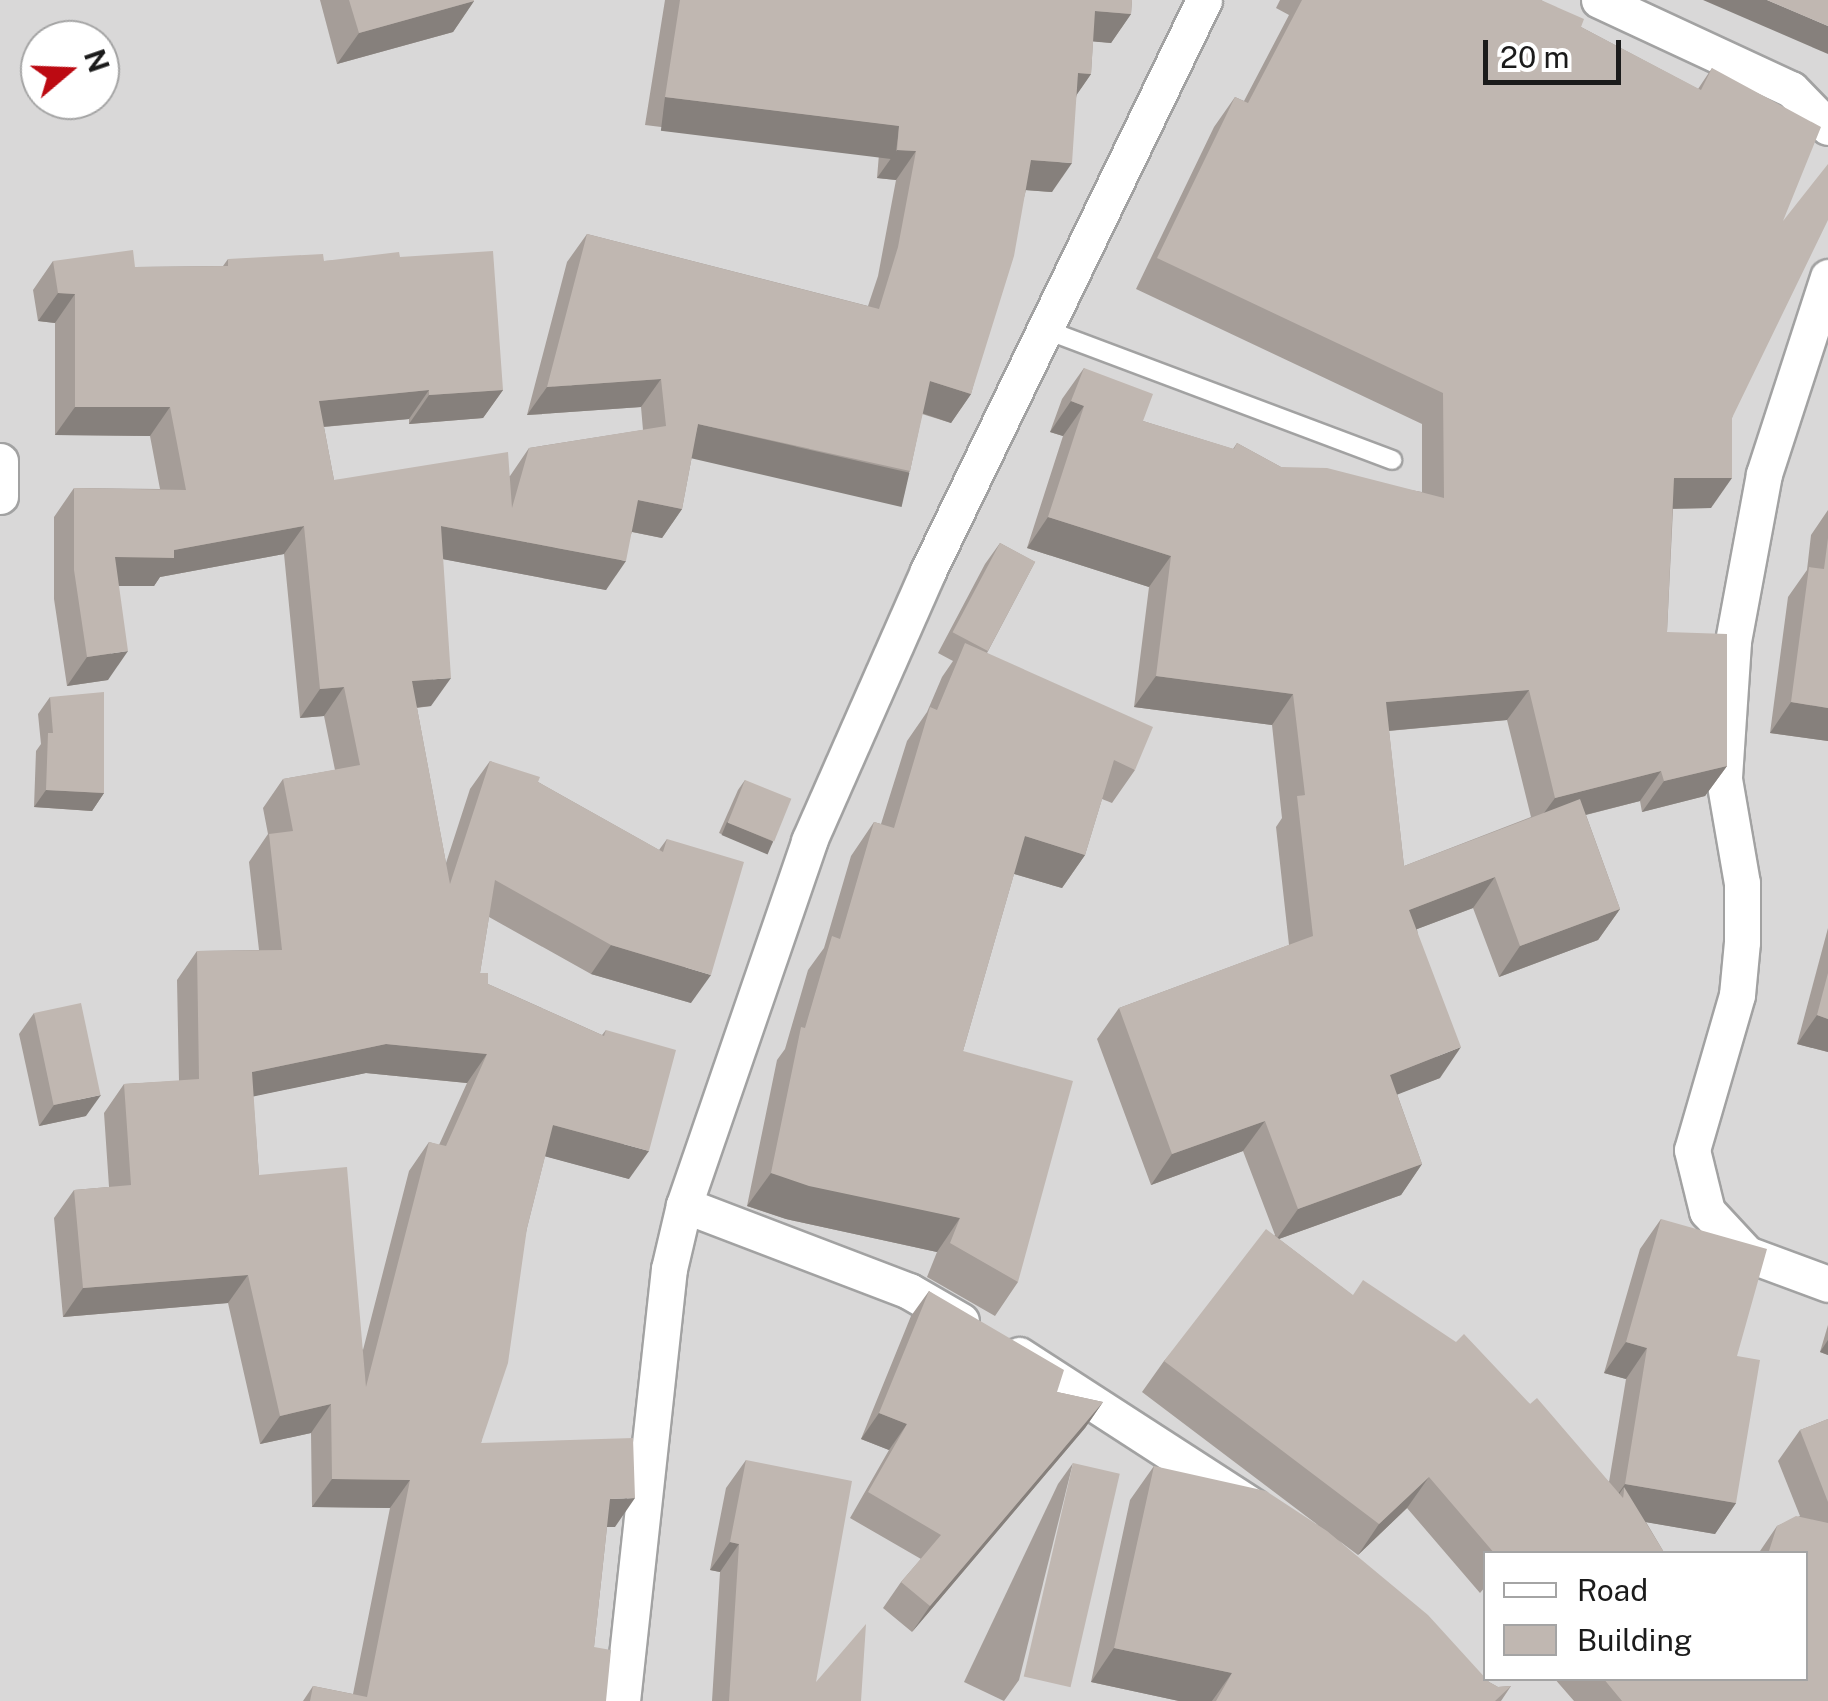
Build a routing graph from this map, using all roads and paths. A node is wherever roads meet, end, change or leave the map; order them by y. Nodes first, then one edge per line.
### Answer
1 (1204, 0) edge
2 (1600, 0) edge
3 (1828, 127) edge
4 (1828, 277) edge
5 (1044, 329) junction
6 (1392, 460) dead end
7 (0, 461) edge
8 (0, 496) edge
9 (684, 1205) junction
10 (1828, 1284) edge
11 (1283, 1526) edge
12 (622, 1701) edge

1 - 5 street
2 - 3 street
4 - 10 street
5 - 6 lane
5 - 9 street
7 - 8 street
9 - 11 street
9 - 12 street

